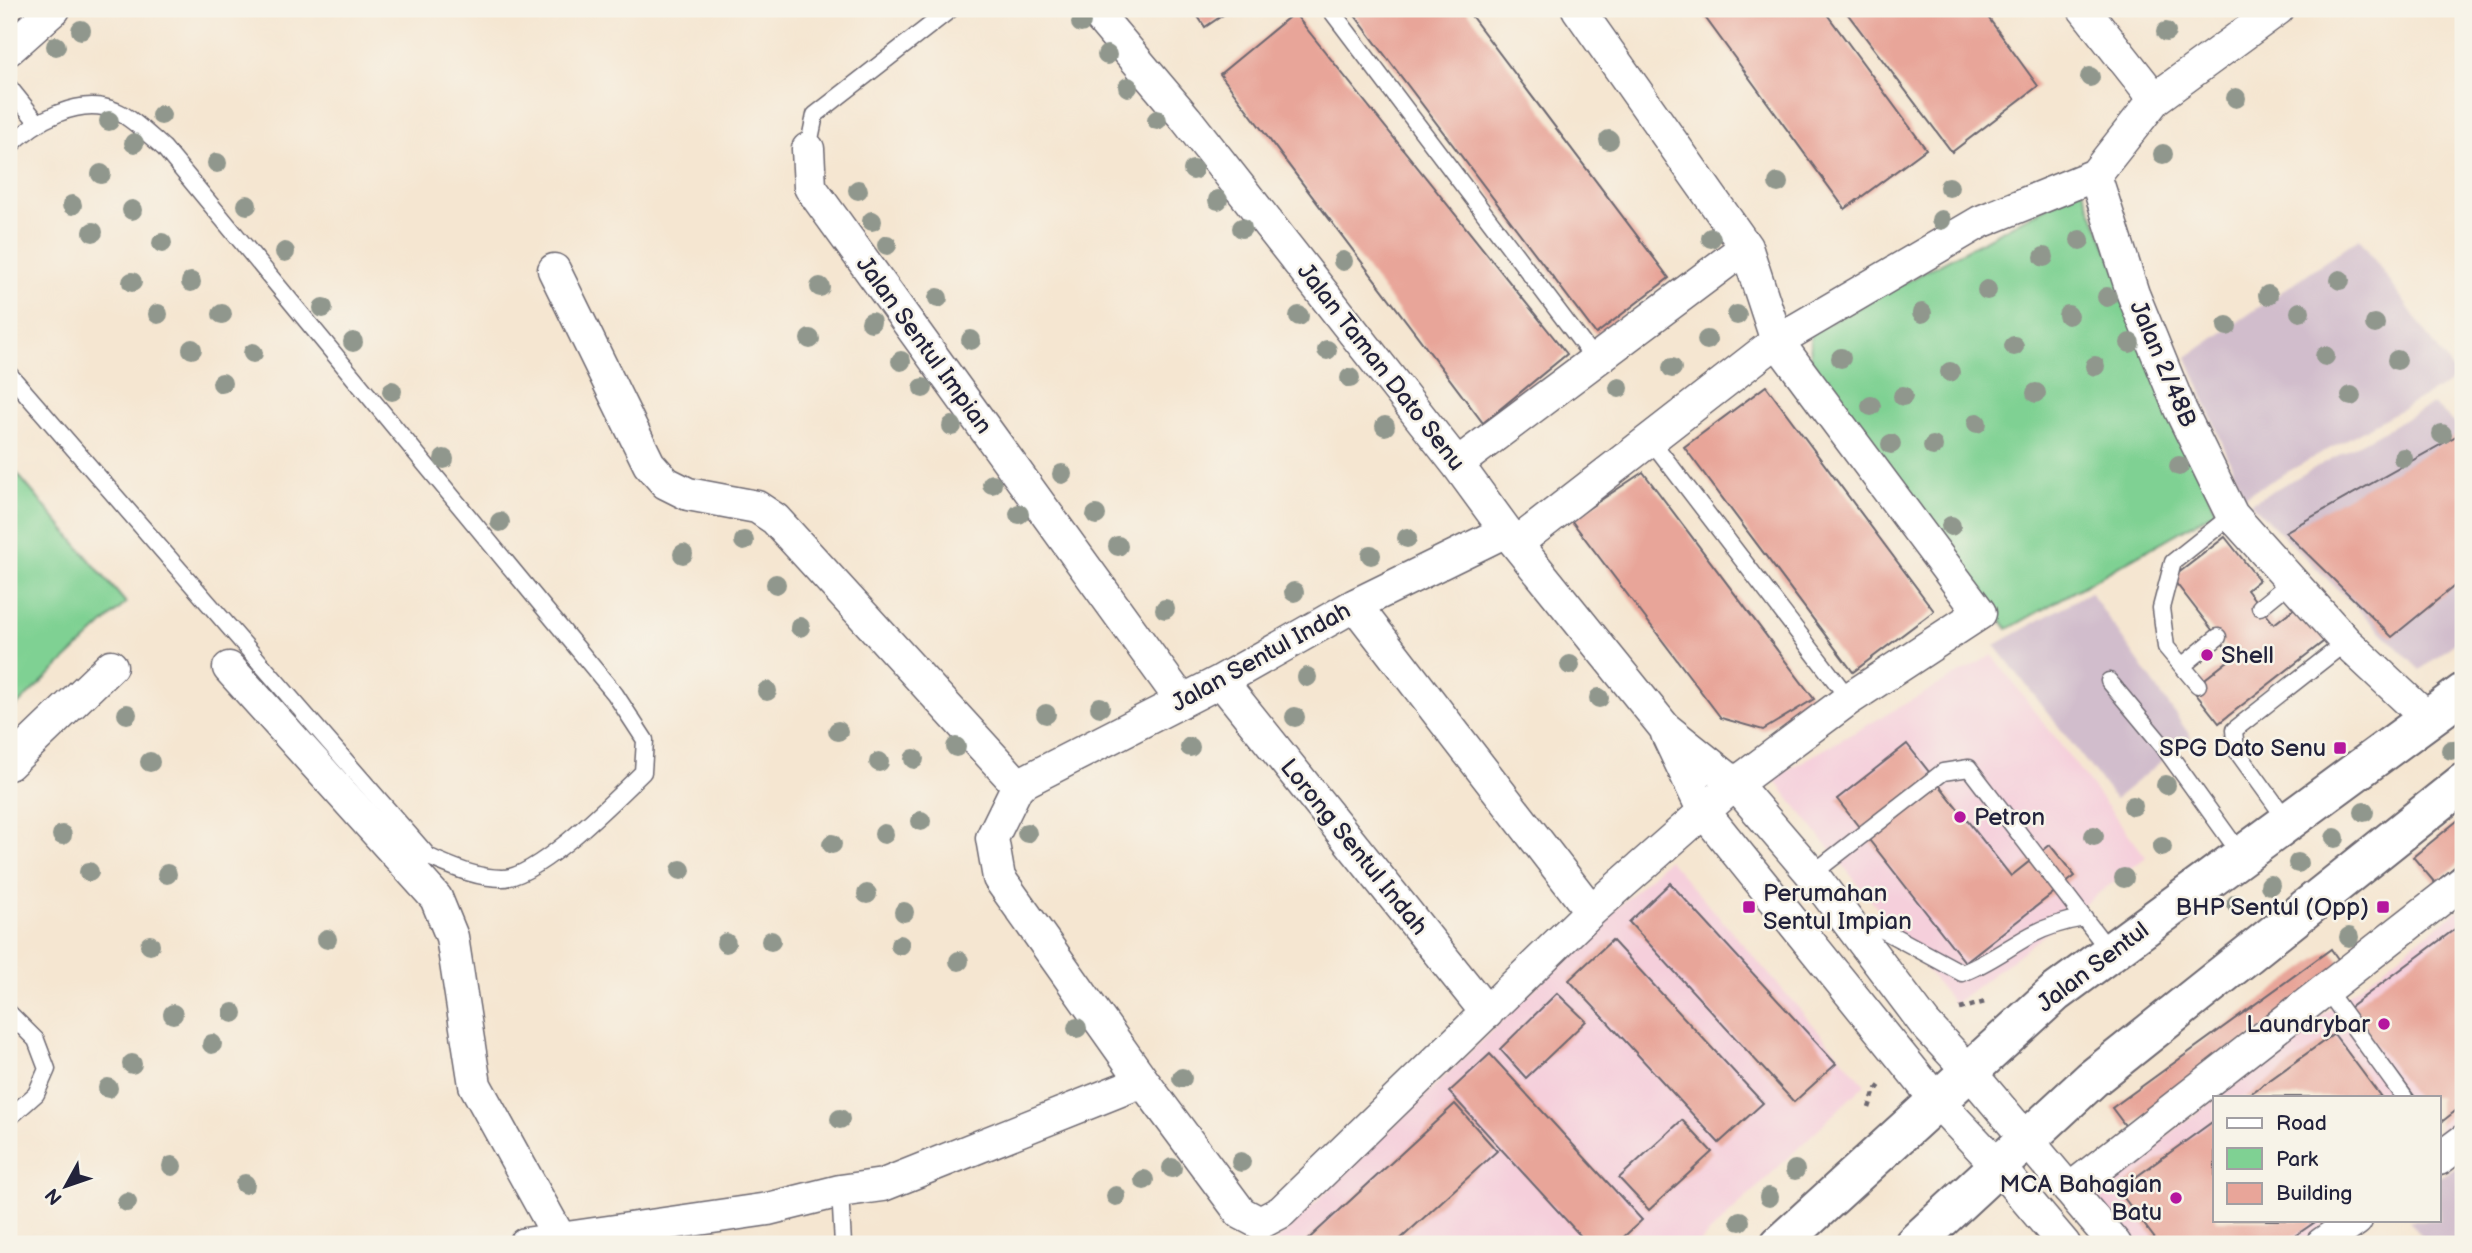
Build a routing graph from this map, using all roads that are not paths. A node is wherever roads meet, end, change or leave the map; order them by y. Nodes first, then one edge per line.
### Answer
1 (54, 9) edge
2 (951, 9) edge
3 (1093, 9) edge
4 (1330, 9) edge
5 (1578, 9) edge
6 (2084, 9) edge
7 (2278, 9) edge
8 (9, 49) edge
9 (9, 87) edge
10 (2155, 99) junction
11 (38, 123) junction
12 (11, 139) edge
13 (808, 149) joint
14 (2095, 175) junction
15 (1746, 247) junction
16 (554, 270) dead end
17 (1777, 341) junction
18 (1595, 360) junction
19 (9, 374) edge
20 (1650, 439) junction
21 (1457, 464) junction
22 (2232, 515) junction
23 (1511, 537) junction
24 (2292, 581) junction
25 (1355, 605) junction
26 (2260, 607) dead end
27 (2218, 637) dead end
28 (2346, 642) junction
29 (111, 666) dead end
30 (2182, 666) junction
31 (229, 668) dead end
32 (1221, 681) junction
33 (2109, 681) dead end
34 (2198, 685) dead end
35 (2463, 693) edge
36 (1849, 699) junction
37 (1181, 701) junction
38 (2428, 719) junction
39 (1665, 728) junction
40 (9, 764) edge
41 (2463, 783) edge
42 (1735, 784) junction
43 (1018, 785) junction
44 (1704, 812) junction
45 (2288, 822) junction
46 (2242, 856) junction
47 (1812, 874) junction
48 (2463, 882) edge
49 (1591, 911) junction
50 (2084, 918) junction
51 (1850, 923) junction
52 (2110, 952) junction
53 (2326, 989) junction
54 (9, 1013) edge
55 (1487, 1013) junction
56 (1968, 1070) junction
57 (1143, 1081) junction
58 (2402, 1096) edge
59 (1937, 1101) junction
60 (9, 1118) edge
61 (2027, 1139) junction
62 (1997, 1165) junction
63 (2069, 1190) junction
64 (840, 1191) junction
65 (2353, 1222) edge
66 (562, 1242) edge
67 (525, 1244) edge
68 (843, 1244) edge
69 (1780, 1244) edge
70 (1914, 1244) edge
71 (2064, 1244) edge
72 (2115, 1244) edge
73 (2322, 1244) edge

1 - 8 street
2 - 13 lane, Jalan Sentul Impian
3 - 21 street, Jalan Taman Dato Senu
4 - 18 lane
5 - 15 street
6 - 10 street
7 - 10 street
9 - 11 lane
10 - 14 street
11 - 12 lane
11 - 19 lane
13 - 37 street, Jalan Sentul Impian
14 - 17 street, Jalan Sentul Indah
14 - 22 street, Jalan 2/48B
15 - 17 street
15 - 18 street
16 - 43 street
17 - 20 street, Jalan Sentul Indah
17 - 36 street
18 - 21 street
20 - 23 street, Jalan Sentul Indah
20 - 36 lane
21 - 23 street, Jalan Taman Dato Senu
22 - 24 street, Jalan 2/48B
22 - 30 lane
23 - 25 street, Jalan Sentul Indah
23 - 39 street, Jalan Taman Dato Senu
24 - 26 lane
24 - 28 street, Jalan 2/48B
25 - 32 street, Jalan Sentul Indah
25 - 49 street
27 - 30 lane
28 - 38 street, Jalan 2/48B
28 - 45 lane
29 - 40 street
30 - 34 lane
31 - 66 street
32 - 37 street, Jalan Sentul Indah
32 - 55 street, Lorong Sentul Indah
33 - 46 lane
35 - 38 main road, Jalan Sentul
36 - 42 street
37 - 43 street, Jalan Sentul Indah
38 - 45 main road, Jalan Sentul
39 - 42 street, Jalan Taman Dato Senu
39 - 44 street, Jalan Taman Dato Senu
41 - 61 main road
42 - 44 street
42 - 47 street, Jalan Taman Dato Senu
43 - 57 street
44 - 49 street
44 - 59 street, Jalan Taman Dato Senu
45 - 46 main road, Jalan Sentul
46 - 52 main road, Jalan Sentul
47 - 50 lane
47 - 51 street, Jalan Taman Dato Senu
48 - 53 street
49 - 55 street
50 - 51 lane
50 - 52 lane
51 - 56 street, Jalan Taman Dato Senu
52 - 56 main road, Jalan Sentul
53 - 58 lane
53 - 63 street
54 - 60 lane
55 - 57 street
56 - 59 main road, Jalan Sentul
56 - 61 street, Jalan Taman Dato Senu
57 - 64 street
59 - 62 street, Jalan Taman Dato Senu
59 - 69 main road, Jalan Sentul
61 - 62 main road
61 - 63 street, Jalan Taman Dato Senu
62 - 70 main road
62 - 71 street, Jalan Taman Dato Senu
63 - 72 street, Jalan Taman Dato Senu
64 - 66 street
64 - 68 lane
65 - 73 street
66 - 67 street

